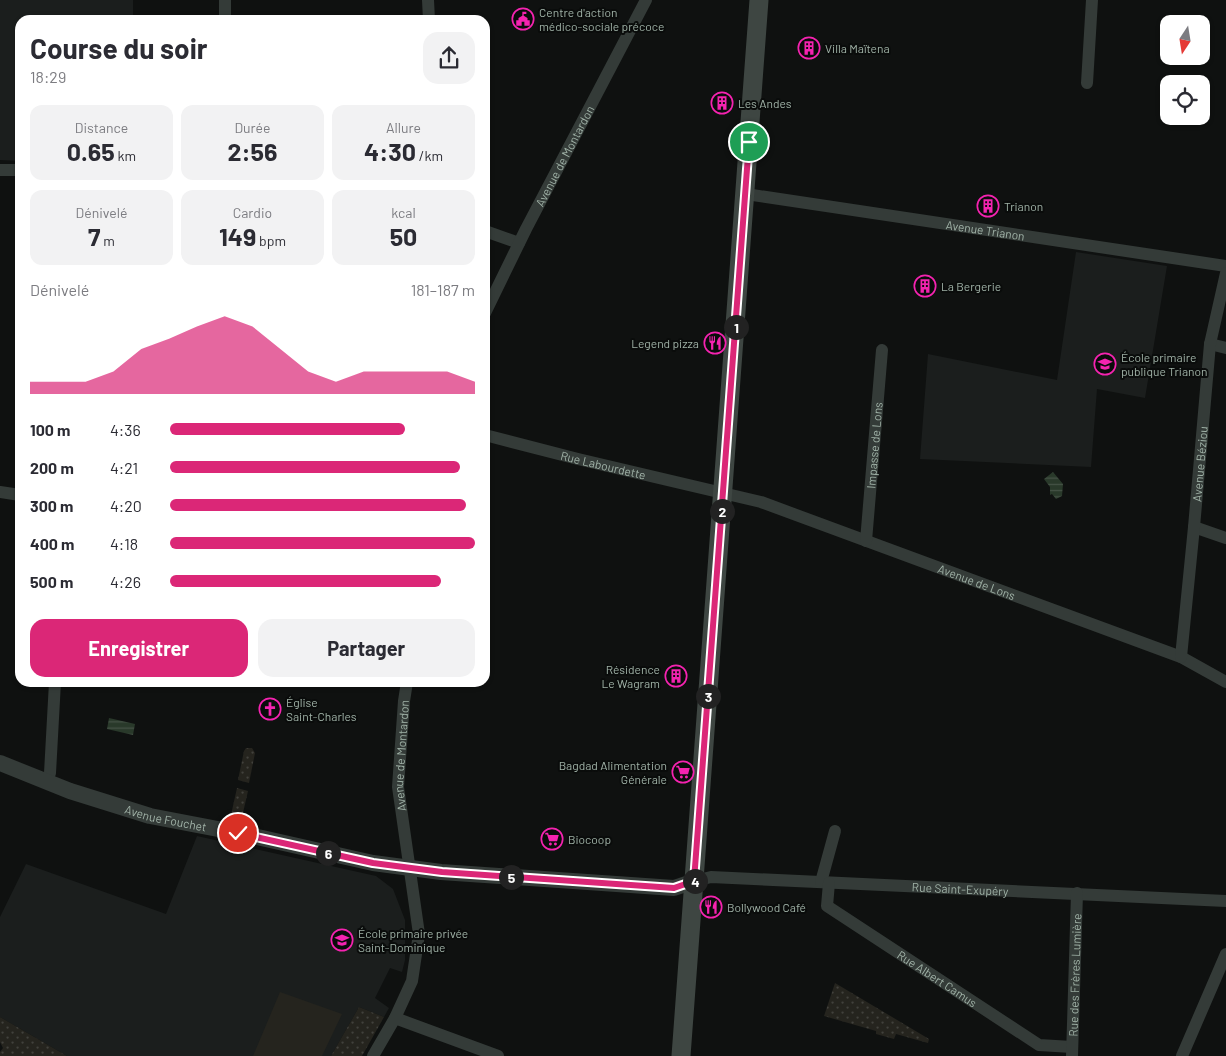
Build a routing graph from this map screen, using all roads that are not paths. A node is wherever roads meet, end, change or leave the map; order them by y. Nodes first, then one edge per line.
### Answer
1 (225, 0) edge
2 (428, 0) edge
3 (646, 0) edge
4 (759, 0) edge
5 (1092, 0) edge
6 (225, 15) edge
7 (429, 15) edge
8 (1087, 83) dead end
9 (15, 171) edge
10 (1, 173) edge
11 (746, 194) junction
12 (490, 233) edge
13 (519, 243) junction
14 (1226, 266) edge
15 (1226, 273) edge
16 (490, 303) edge
17 (1210, 344) junction
18 (1226, 348) edge
19 (882, 350) dead end
20 (490, 436) edge
21 (0, 492) edge
22 (723, 493) junction
23 (15, 494) edge
24 (1194, 527) junction
25 (1226, 538) edge
26 (866, 541) junction
27 (1181, 657) junction
28 (1226, 682) edge
29 (55, 687) edge
30 (406, 687) edge
31 (0, 763) edge
32 (46, 782) junction
33 (835, 831) dead end
34 (410, 868) junction
35 (694, 881) junction
36 (825, 882) junction
37 (1077, 893) junction
38 (1226, 901) edge
39 (1226, 954) edge
40 (395, 1018) junction
41 (1072, 1051) edge
42 (374, 1056) edge
43 (498, 1056) edge
44 (681, 1056) edge
45 (1182, 1056) edge

1 - 6 street
2 - 7 street
3 - 13 street, Avenue de Montardon
4 - 11 main road
5 - 8 street
9 - 10 street
11 - 14 street, Avenue Trianon
11 - 22 main road
12 - 13 street
13 - 16 street, Avenue de Montardon
15 - 17 street, Avenue Béziou
17 - 18 street
17 - 24 street, Avenue Béziou
19 - 26 street, Impasse de Lons
20 - 22 street, Rue Labourdette
21 - 23 street
22 - 26 street, Avenue de Lons
22 - 35 main road
24 - 25 street
24 - 27 street, Avenue Béziou
26 - 27 street, Avenue de Lons
27 - 28 street, Avenue de Lons
29 - 32 street
30 - 34 street, Avenue de Montardon
31 - 32 street, Avenue Fouchet
32 - 34 street, Avenue Fouchet
33 - 36 street
34 - 35 street, Avenue Fouchet
34 - 40 street, Avenue de Montardon
35 - 36 street, Rue Saint-Exupéry
35 - 44 main road
36 - 37 street, Rue Saint-Exupéry
36 - 41 street, Rue Albert Camus
37 - 38 street, Rue Saint-Exupéry
37 - 41 street, Rue des Frères Lumière
39 - 45 street
40 - 42 street, Avenue de Montardon
40 - 43 street

